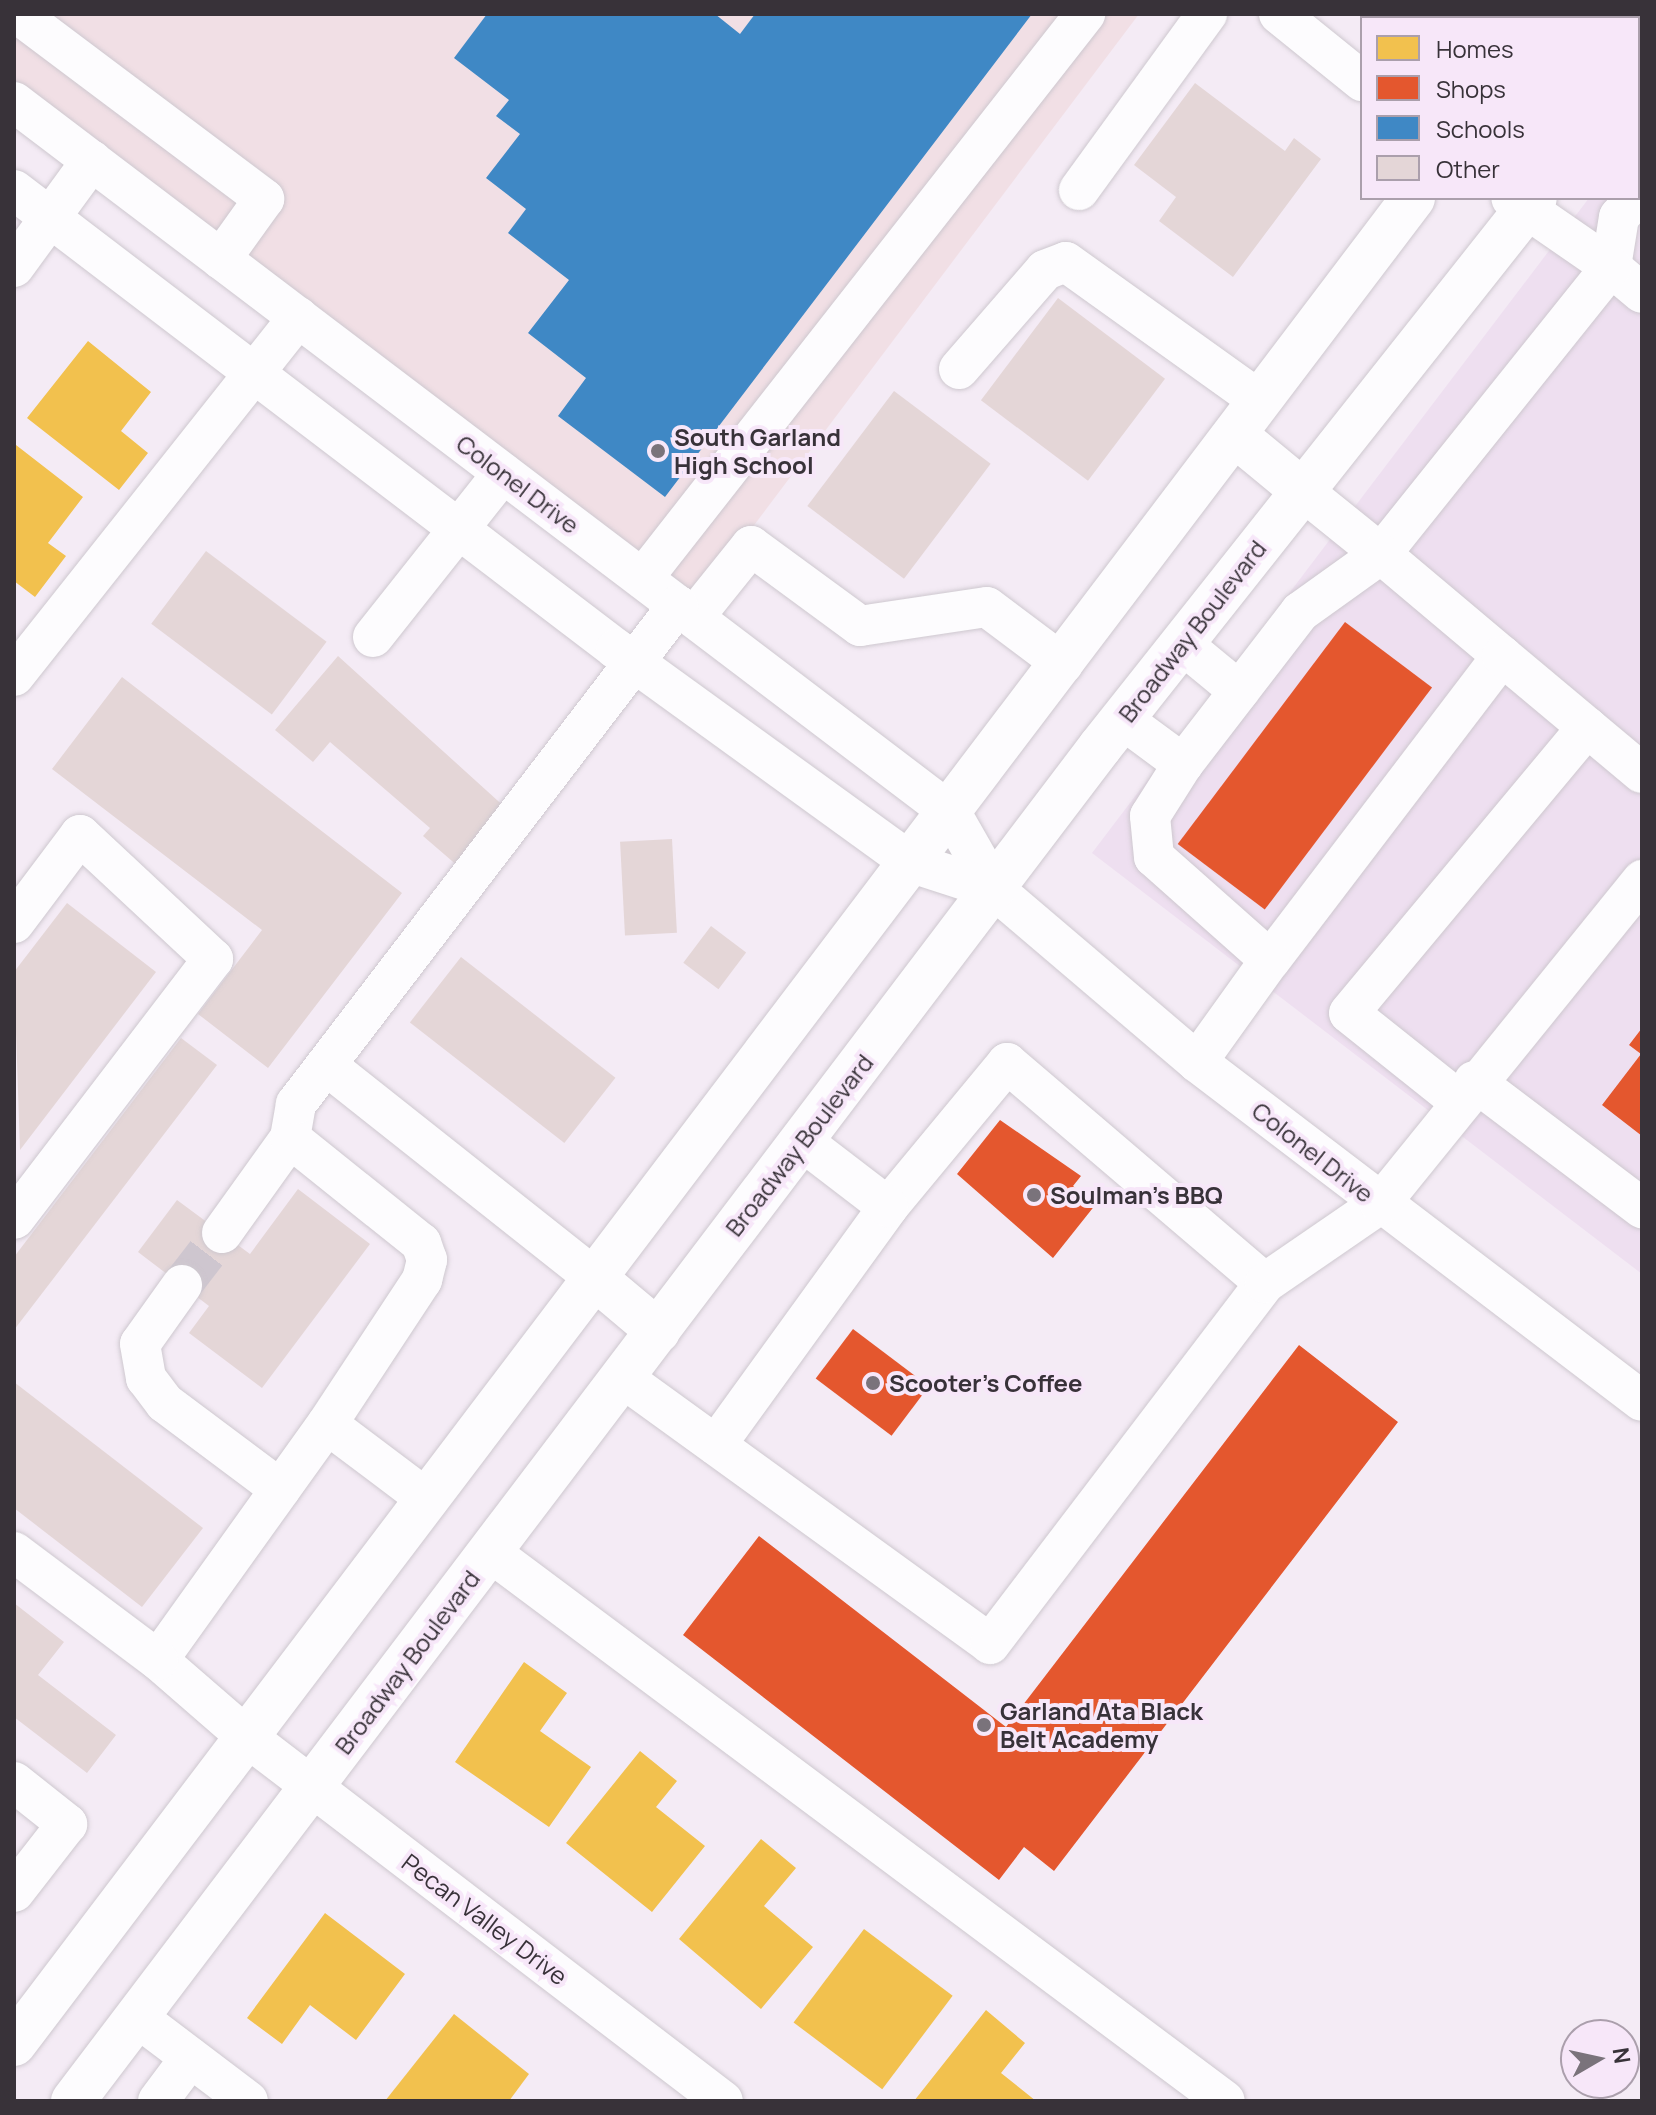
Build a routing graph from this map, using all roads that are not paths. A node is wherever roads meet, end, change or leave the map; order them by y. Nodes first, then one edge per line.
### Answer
1 (18, 14) edge
2 (1085, 14) edge
3 (1207, 14) edge
4 (1279, 14) edge
5 (1360, 79) edge
6 (14, 102) edge
7 (92, 160) junction
8 (14, 190) edge
9 (1079, 190) dead end
10 (1412, 200) edge
11 (1634, 200) edge
12 (1524, 202) edge
13 (51, 217) junction
14 (221, 259) junction
15 (14, 267) edge
16 (1611, 267) junction
17 (1642, 293) edge
18 (299, 317) junction
19 (959, 369) dead end
20 (256, 372) junction
21 (1248, 418) junction
22 (503, 473) junction
23 (1303, 491) junction
24 (458, 528) junction
25 (1381, 554) junction
26 (643, 578) junction
27 (686, 611) junction
28 (373, 637) dead end
29 (1182, 644) junction
30 (1502, 656) junction
31 (637, 664) junction
32 (1063, 664) junction
33 (14, 676) edge
34 (1239, 691) junction
35 (1122, 719) junction
36 (1587, 727) junction
37 (1183, 764) junction
38 (1642, 773) edge
39 (951, 813) junction
40 (912, 863) junction
41 (1642, 880) edge
42 (995, 890) junction
43 (14, 923) edge
44 (1270, 960) junction
45 (1197, 1062) junction
46 (326, 1065) junction
47 (1466, 1091) junction
48 (290, 1138) junction
49 (802, 1141) junction
50 (1380, 1204) junction
51 (888, 1207) junction
52 (1642, 1208) edge
53 (14, 1219) edge
54 (222, 1233) tunnel mouth
55 (596, 1279) junction
56 (1265, 1283) junction
57 (182, 1285) tunnel mouth
58 (658, 1331) junction
59 (623, 1378) junction
60 (1642, 1401) edge
61 (327, 1424) junction
62 (716, 1445) junction
63 (280, 1489) junction
64 (428, 1500) junction
65 (14, 1552) edge
66 (490, 1552) junction
67 (158, 1660) junction
68 (247, 1737) junction
69 (14, 1782) edge
70 (312, 1787) junction
71 (14, 1892) edge
72 (137, 2017) junction
73 (14, 2044) edge
74 (190, 2058) junction
75 (73, 2101) edge
76 (158, 2101) edge
77 (248, 2101) edge
78 (723, 2101) edge
79 (1225, 2101) edge

1 - 14 street
2 - 26 street
3 - 9 street
4 - 5 street
6 - 7 street, Colonel Drive
7 - 13 street
7 - 14 street, Colonel Drive
8 - 13 street, Colonel Drive
10 - 21 main road
11 - 16 street
12 - 16 street
12 - 23 main road, Broadway Boulevard
13 - 15 street
13 - 20 street, Colonel Drive
14 - 18 street, Colonel Drive
16 - 17 street
16 - 25 street
18 - 20 street
18 - 22 street, Colonel Drive
19 - 21 street
20 - 24 street, Colonel Drive
20 - 33 street
21 - 23 main road
21 - 32 main road
22 - 24 street
22 - 26 street, Colonel Drive
23 - 25 street
23 - 29 main road, Broadway Boulevard
24 - 28 street
24 - 31 street, Colonel Drive
25 - 30 street
25 - 34 street
26 - 27 street, Colonel Drive
27 - 31 street
27 - 32 street
27 - 39 street, Colonel Drive
29 - 34 street
29 - 35 main road, Broadway Boulevard
30 - 36 street
30 - 44 street
31 - 40 street, Colonel Drive
31 - 46 street
32 - 39 main road
34 - 37 street
35 - 37 street
35 - 42 main road, Broadway Boulevard
36 - 38 street
36 - 47 street
37 - 44 street
39 - 40 main road
39 - 42 street, Colonel Drive
40 - 42 street, Colonel Drive
40 - 55 main road
41 - 47 street
42 - 45 street, Colonel Drive
42 - 49 main road, Broadway Boulevard
43 - 53 street
44 - 45 street
45 - 50 street, Colonel Drive
46 - 48 street
46 - 55 street
47 - 50 street
47 - 52 street
48 - 54 street
48 - 61 street
49 - 51 street
49 - 58 main road, Broadway Boulevard
50 - 56 street
50 - 60 street, Colonel Drive
51 - 56 street
51 - 62 street
55 - 58 main road
55 - 64 main road
56 - 62 street
57 - 63 street
58 - 59 main road, Broadway Boulevard
59 - 62 street
59 - 66 main road, Broadway Boulevard
61 - 63 street
61 - 64 street
63 - 67 street
64 - 68 main road
65 - 67 street, Pecan Valley Drive
66 - 70 main road, Broadway Boulevard
66 - 79 street
67 - 68 street, Pecan Valley Drive
68 - 70 street, Pecan Valley Drive
68 - 73 main road
69 - 71 street
70 - 72 main road, Broadway Boulevard
70 - 78 street, Pecan Valley Drive
72 - 74 street
72 - 75 main road, Broadway Boulevard
74 - 76 street
74 - 77 street

